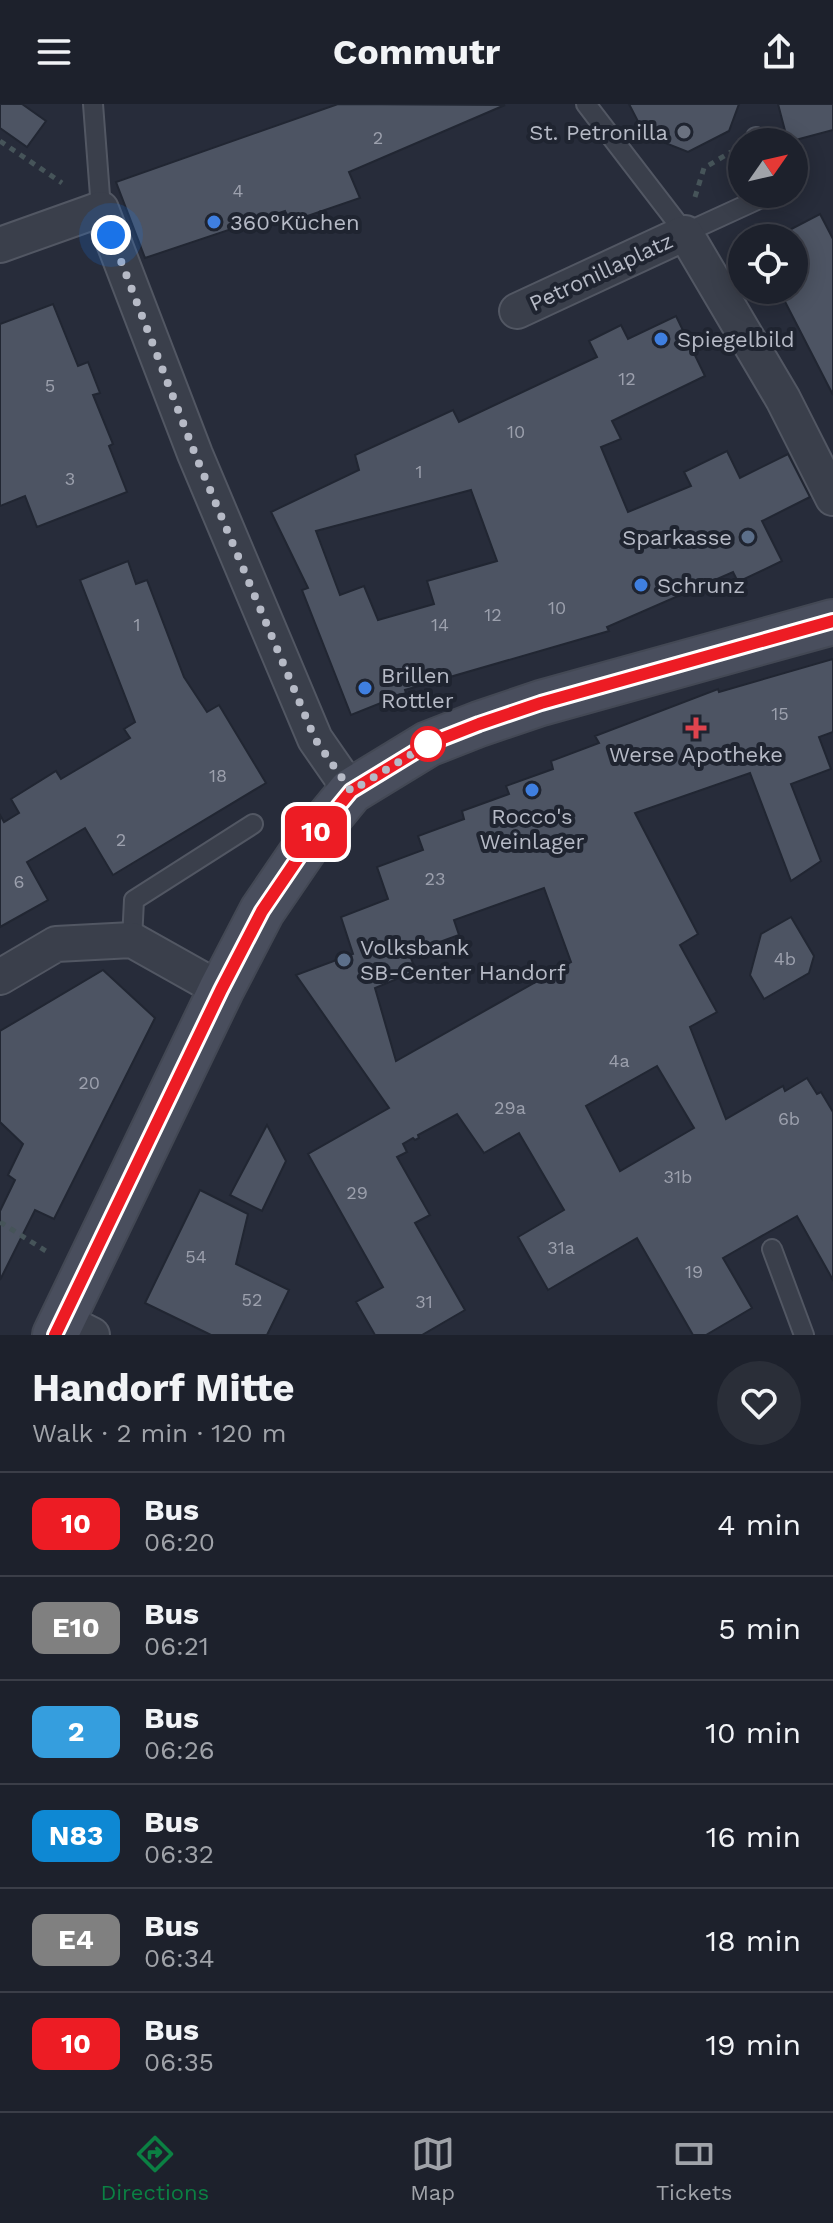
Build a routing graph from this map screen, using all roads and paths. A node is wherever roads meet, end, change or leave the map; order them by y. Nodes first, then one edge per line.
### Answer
1 (93, 104) edge
2 (586, 104) edge
3 (0, 141) edge
4 (728, 154) edge
5 (739, 208) edge
6 (101, 209) junction
7 (685, 233) junction
8 (0, 245) edge
9 (517, 311) dead end
10 (833, 498) edge
11 (833, 622) edge
12 (351, 791) junction
13 (253, 824) dead end
14 (132, 940) junction
15 (0, 977) edge
16 (221, 990) junction
17 (0, 1222) edge
18 (772, 1249) dead end
19 (84, 1274) junction
20 (70, 1330) edge
21 (804, 1335) edge

1 - 6 lane
2 - 7 lane, Petronillaplatz
3 - 6 path
4 - 7 path, Petronillaplatz
5 - 7 lane, Petronillaplatz
6 - 8 street
6 - 12 street
7 - 9 street, Petronillaplatz
7 - 10 street, Petronillaplatz
11 - 12 street
12 - 16 street
13 - 14 lane
14 - 15 street
14 - 16 street
16 - 19 street
17 - 19 path
18 - 21 lane
19 - 20 street

